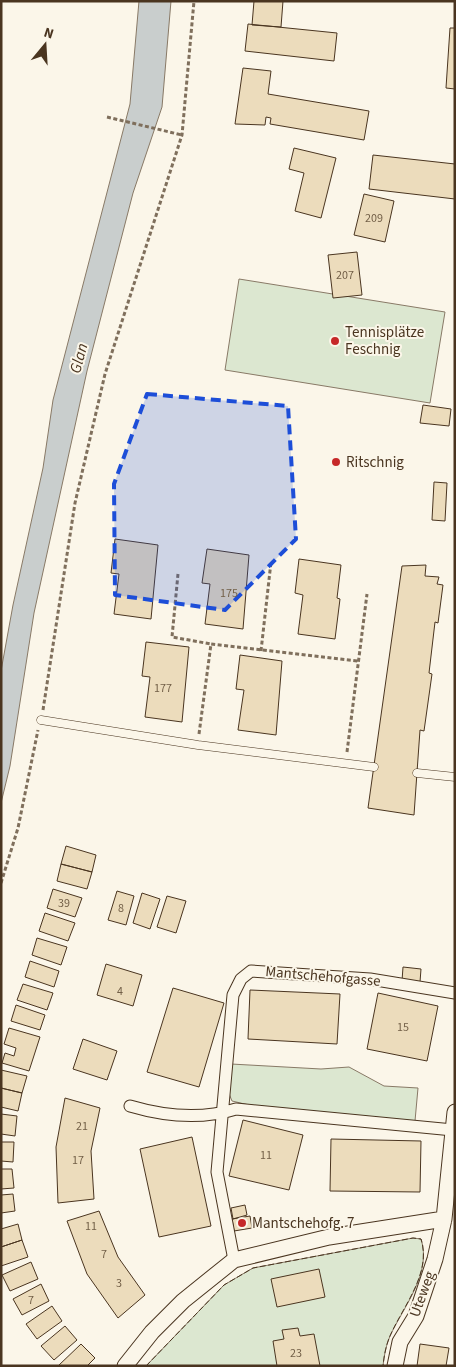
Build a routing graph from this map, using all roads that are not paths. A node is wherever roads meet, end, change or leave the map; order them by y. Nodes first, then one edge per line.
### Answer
1 (40, 720) road end
2 (374, 767) dead end
3 (417, 773) dead end
4 (455, 777) edge
5 (455, 993) edge
6 (130, 1106) dead end
7 (455, 1112) edge
8 (221, 1114) junction
9 (453, 1130) junction
10 (452, 1169) edge
11 (444, 1219) junction
12 (234, 1260) junction
13 (125, 1366) edge
14 (395, 1366) edge

1 - 2 lane
3 - 4 lane
5 - 8 street, Mantschehofgasse
6 - 8 street
7 - 9 street
8 - 9 street
8 - 12 street, Mantschehofgasse
9 - 10 street
10 - 11 street
11 - 12 street
11 - 14 street, Uteweg
12 - 13 street

